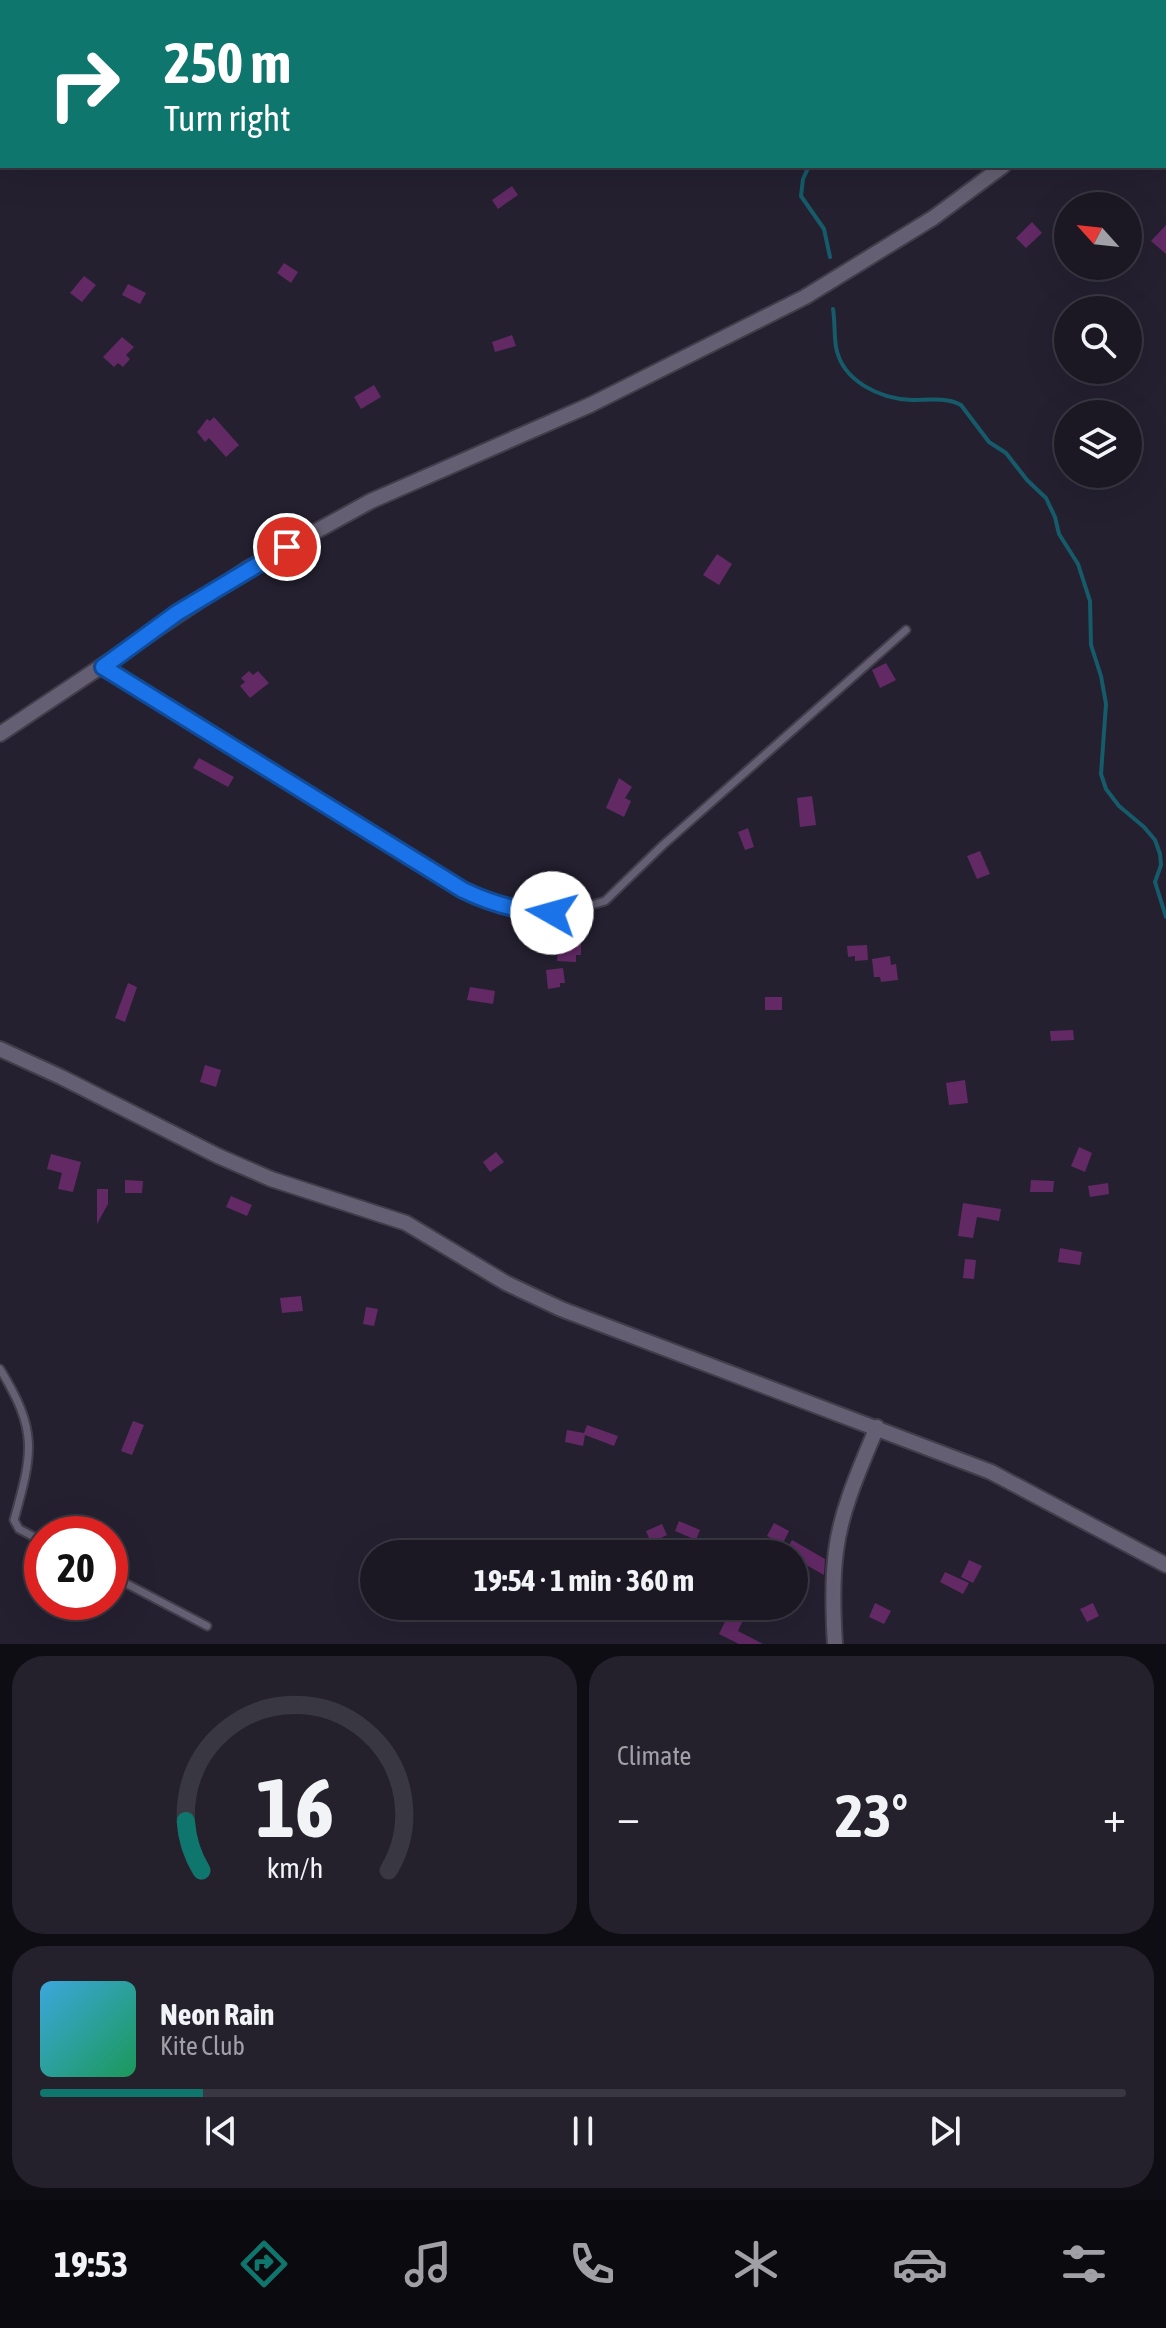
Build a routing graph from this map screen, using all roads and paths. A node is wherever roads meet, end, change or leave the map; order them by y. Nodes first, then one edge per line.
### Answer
1 (1000, 168) edge
2 (906, 630) dead end
3 (103, 667) junction
4 (0, 734) edge
5 (0, 1049) edge
6 (0, 1369) edge
7 (877, 1427) junction
8 (24, 1532) edge
9 (1166, 1565) edge
10 (128, 1584) edge
11 (207, 1626) dead end
12 (835, 1644) edge

1 - 3 street
2 - 3 lane
3 - 4 street
5 - 7 street
6 - 8 lane
7 - 9 street
7 - 12 street
10 - 11 lane

